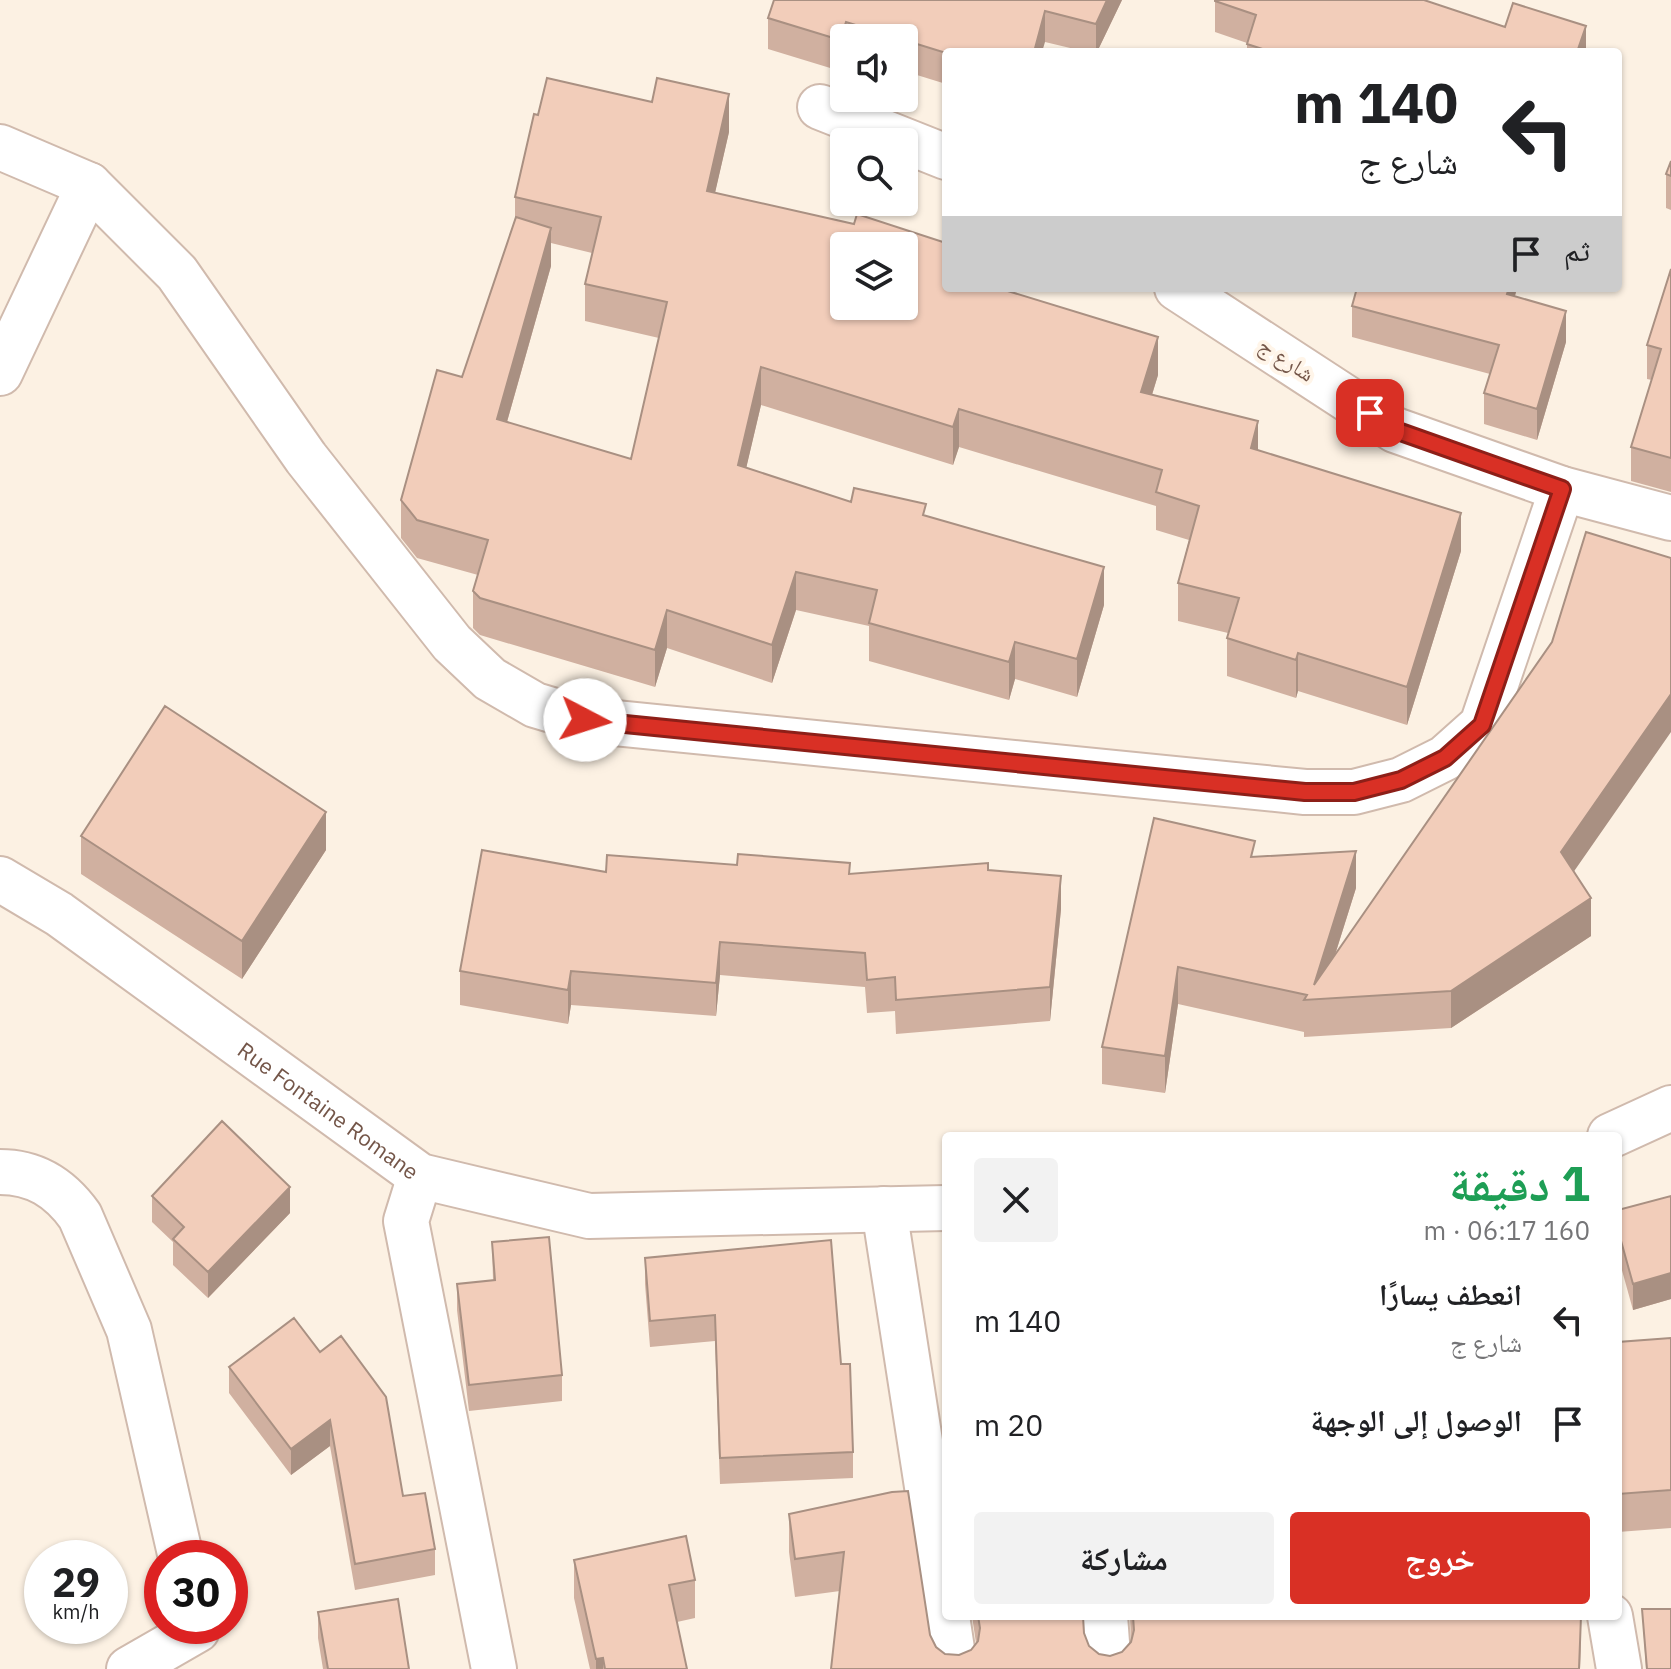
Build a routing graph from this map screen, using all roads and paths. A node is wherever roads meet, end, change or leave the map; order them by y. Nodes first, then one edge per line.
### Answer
1 (820, 107) dead end
2 (0, 147) edge
3 (942, 155) edge
4 (89, 185) junction
5 (1183, 292) edge
6 (0, 373) edge
7 (1562, 489) junction
8 (1671, 518) edge
9 (0, 879) edge
10 (1671, 1108) edge
11 (1619, 1132) edge
12 (0, 1172) edge
13 (420, 1176) junction
14 (942, 1208) edge
15 (884, 1209) junction
16 (177, 1540) edge
17 (942, 1583) edge
18 (948, 1620) edge
19 (1105, 1620) edge
20 (1611, 1620) edge
21 (194, 1644) edge
22 (129, 1669) edge
23 (494, 1669) edge
24 (955, 1669) edge
25 (1109, 1669) edge
26 (1619, 1669) edge

1 - 3 street
2 - 4 street
4 - 6 street
4 - 7 street
5 - 7 street, شارع ج
7 - 8 street, شارع ج
9 - 13 street, Rue Fontaine Romane
10 - 11 street
12 - 16 street
13 - 15 street, Rue Fontaine Romane
13 - 23 street
14 - 15 street, Rue Fontaine Romane
15 - 17 street
18 - 24 street
19 - 25 street
20 - 26 street
21 - 22 street

